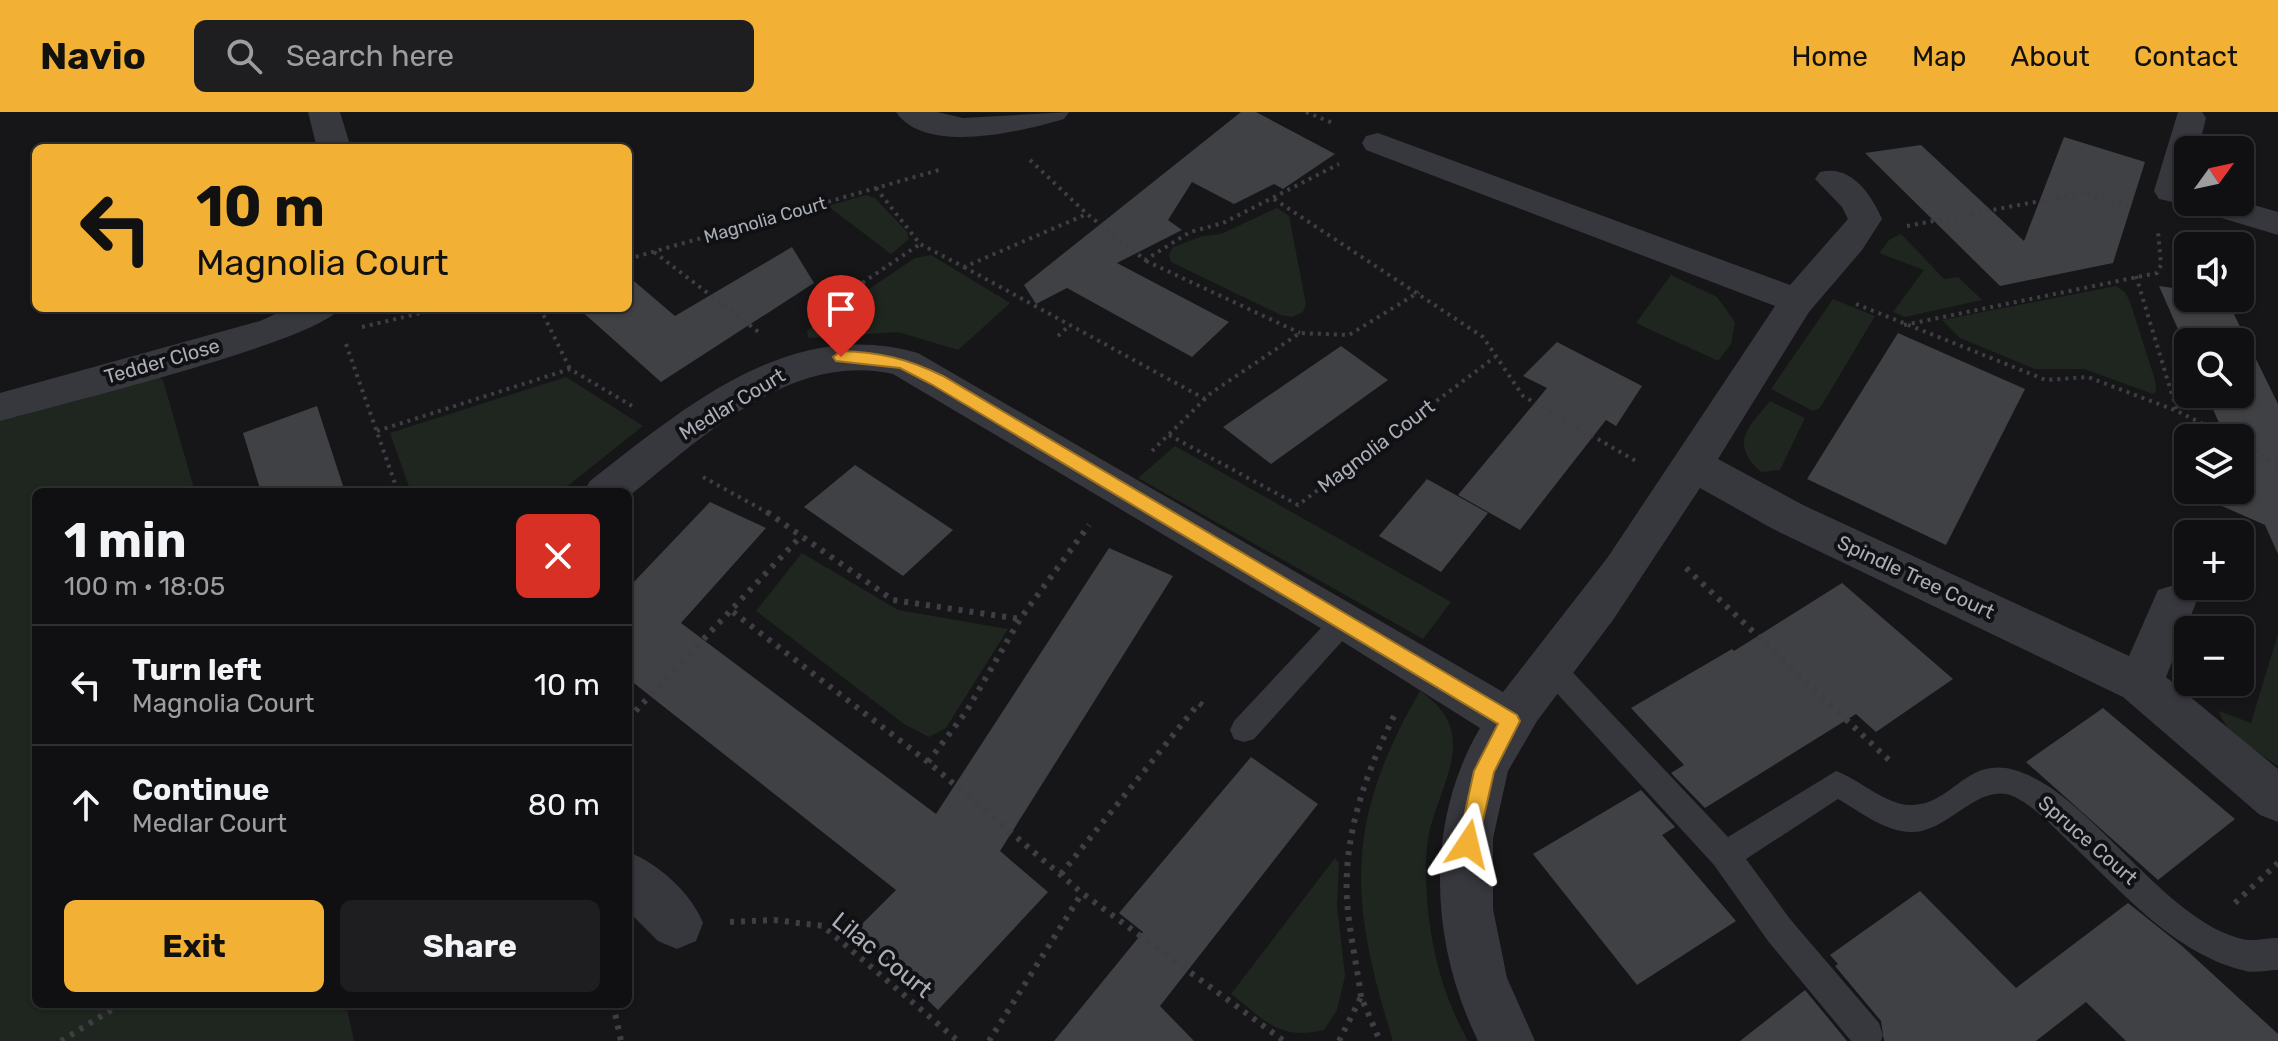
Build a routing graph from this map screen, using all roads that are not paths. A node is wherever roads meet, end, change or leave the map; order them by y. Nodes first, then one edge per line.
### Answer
1 (324, 112) edge
2 (912, 112) edge
3 (1053, 112) edge
4 (2190, 118) dead end
5 (1378, 143) road end
6 (333, 144) edge
7 (1832, 179) dead end
8 (2172, 201) edge
9 (2252, 216) edge
10 (2278, 224) edge
11 (1804, 293) junction
12 (332, 320) edge
13 (0, 407) edge
14 (1689, 476) junction
15 (610, 488) edge
16 (2174, 603) dead end
17 (1345, 620) junction
18 (1552, 669) junction
19 (2140, 683) junction
20 (1510, 721) junction
21 (1244, 730) road end
22 (2278, 799) edge
23 (1725, 855) junction
24 (632, 880) edge
25 (677, 923) road end
26 (2278, 954) edge
27 (1867, 1035) dead end
28 (1507, 1041) edge

1 - 6 street
2 - 3 street
4 - 8 street
5 - 11 street
7 - 11 street
9 - 10 street
11 - 14 street
12 - 13 street, Tedder Close
14 - 18 street
14 - 19 street, Spindle Tree Court
15 - 17 street, Medlar Court
16 - 19 street
17 - 20 street
17 - 21 lane
18 - 20 street
18 - 23 lane
19 - 22 street, Spindle Tree Court
20 - 28 street
23 - 26 lane, Spruce Court
23 - 27 lane
24 - 25 street

